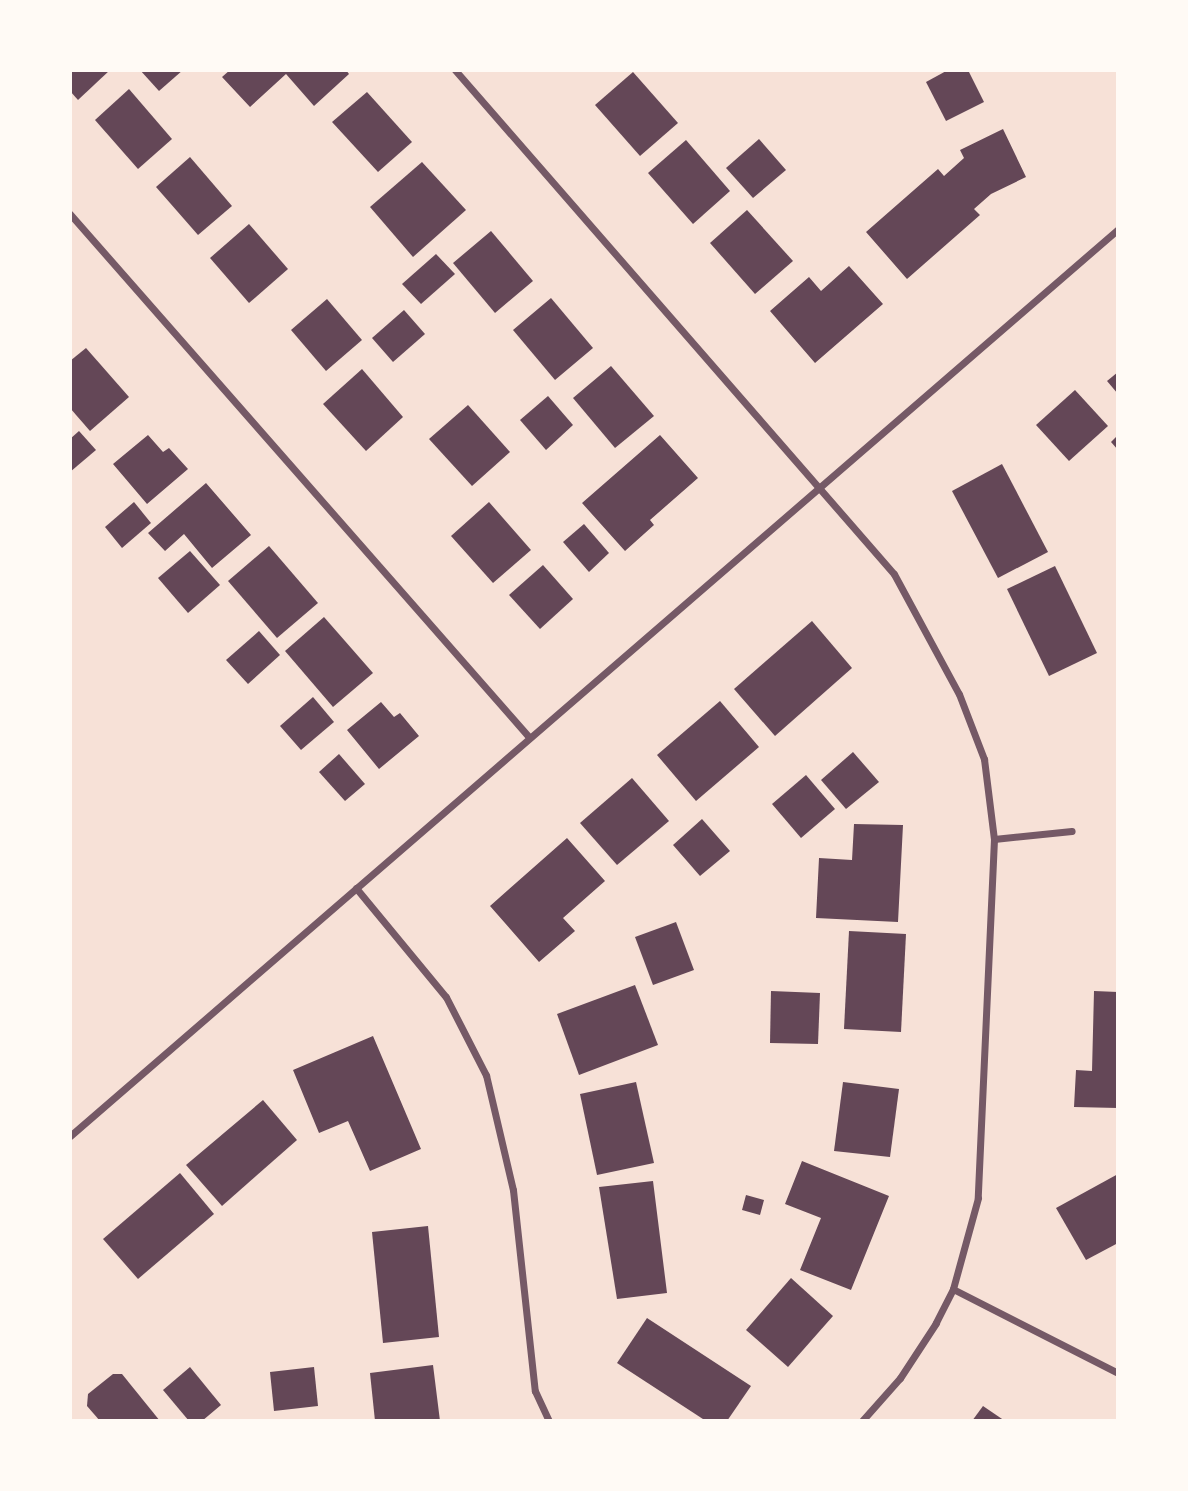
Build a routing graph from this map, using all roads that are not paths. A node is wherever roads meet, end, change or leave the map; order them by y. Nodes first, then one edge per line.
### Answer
1 (455, 70) edge
2 (70, 214) edge
3 (1118, 229) edge
4 (821, 486) junction
5 (530, 737) junction
6 (1072, 831) dead end
7 (995, 839) junction
8 (356, 888) junction
9 (70, 1136) edge
10 (953, 1289) junction
11 (1118, 1373) edge
12 (549, 1421) edge
13 (862, 1421) edge

1 - 4 street
2 - 5 street
3 - 4 street
4 - 5 street
4 - 7 street
5 - 8 street
6 - 7 street
7 - 10 street
8 - 9 street
8 - 12 street
10 - 11 street
10 - 13 street

